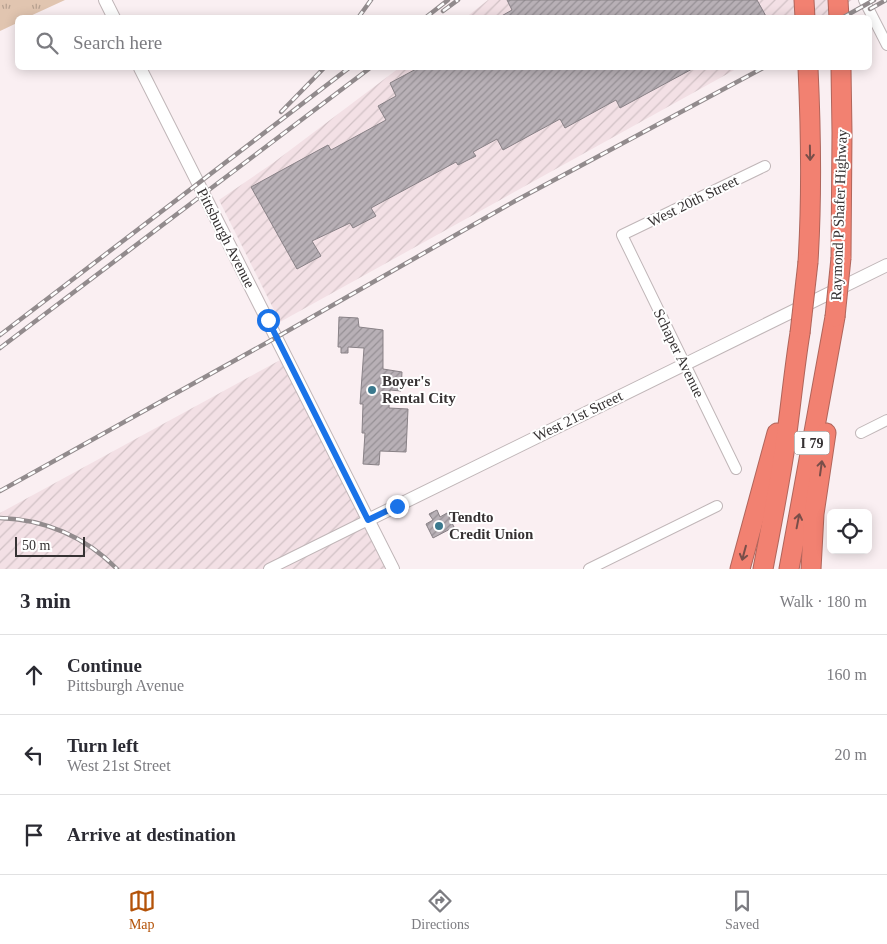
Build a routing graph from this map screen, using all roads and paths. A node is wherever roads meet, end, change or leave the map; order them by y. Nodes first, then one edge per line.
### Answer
1 (106, 0) edge
2 (804, 0) edge
3 (838, 0) edge
4 (864, 0) edge
5 (113, 15) edge
6 (805, 15) edge
7 (839, 15) edge
8 (872, 15) edge
9 (872, 15) edge
10 (887, 44) edge
11 (141, 70) edge
12 (808, 70) edge
13 (841, 70) edge
14 (765, 166) dead end
15 (622, 235) joint
16 (887, 265) edge
17 (835, 317) junction
18 (684, 364) junction
19 (794, 371) junction
20 (887, 420) edge
21 (861, 433) dead end
22 (736, 469) dead end
23 (717, 506) dead end
24 (368, 520) junction
25 (269, 569) edge
26 (393, 569) edge
27 (589, 569) edge
28 (740, 569) edge
29 (763, 569) edge
30 (789, 569) edge
31 (810, 569) edge

1 - 5 street
2 - 6 highway
3 - 7 highway
4 - 9 street
8 - 10 street
11 - 24 street, Pittsburgh Avenue
12 -> 19 highway, Raymond P Shafer Highway / I 79, bridge
13 - 17 highway, Raymond P Shafer Highway / I 79, bridge
14 - 15 street, West 20th Street
15 - 18 street, Schaper Avenue
16 - 18 street, West 21st Street
30 -> 17 highway, Raymond P Shafer Highway / I 79
31 -> 17 highway
18 - 22 street, Schaper Avenue
18 - 24 street, West 21st Street
19 -> 28 highway
19 - 29 highway, Raymond P Shafer Highway / I 79
20 - 21 street
23 - 27 street
24 - 25 street, West 21st Street
24 - 26 street, Pittsburgh Avenue

